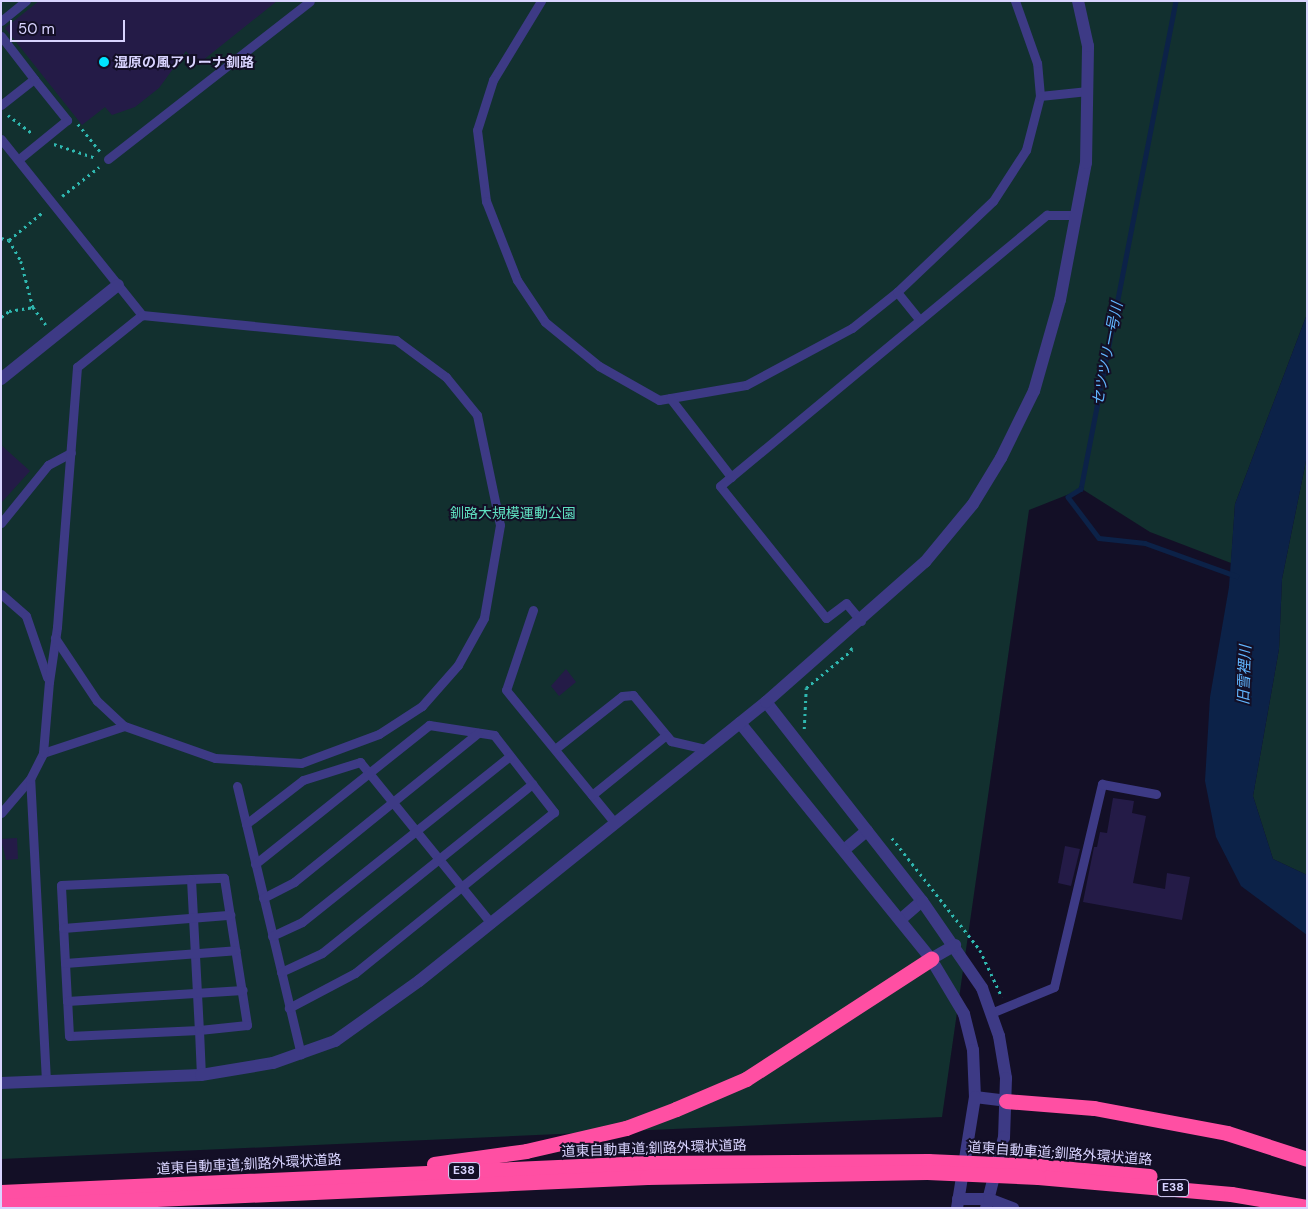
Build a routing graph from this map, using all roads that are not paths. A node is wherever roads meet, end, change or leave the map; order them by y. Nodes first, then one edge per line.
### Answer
1 (26, 1) edge
2 (310, 1) edge
3 (541, 1) edge
4 (1015, 1) edge
5 (1078, 1) edge
6 (1, 21) edge
7 (1, 36) edge
8 (34, 79) junction
9 (1088, 91) junction
10 (1040, 96) junction
11 (1, 105) edge
12 (1, 139) edge
13 (18, 160) junction
14 (108, 160) road end
15 (1076, 215) junction
16 (118, 285) junction
17 (897, 292) junction
18 (142, 315) junction
19 (920, 320) junction
20 (1, 379) edge
21 (670, 398) junction
22 (71, 453) junction
23 (731, 477) junction
24 (1, 523) edge
25 (1, 594) edge
26 (533, 610) dead end
27 (862, 622) junction
28 (56, 638) junction
29 (49, 682) junction
30 (766, 702) junction
31 (740, 722) junction
32 (124, 726) junction
33 (478, 733) junction
34 (666, 735) junction
35 (555, 749) junction
36 (706, 750) junction
37 (42, 753) junction
38 (510, 756) junction
39 (369, 773) junction
40 (30, 779) junction
41 (532, 784) junction
42 (237, 786) dead end
43 (1156, 794) dead end
44 (592, 795) junction
45 (393, 803) junction
46 (1, 813) edge
47 (615, 823) junction
48 (246, 824) junction
49 (416, 831) junction
50 (868, 831) junction
51 (844, 850) junction
52 (439, 859) junction
53 (255, 864) junction
54 (190, 879) junction
55 (462, 887) junction
56 (263, 898) junction
57 (922, 901) junction
58 (230, 915) junction
59 (192, 916) junction
60 (900, 920) junction
61 (491, 924) junction
62 (63, 928) junction
63 (272, 936) junction
64 (955, 945) junction
65 (236, 950) junction
66 (195, 952) junction
67 (932, 959) junction
68 (65, 963) junction
69 (281, 972) junction
70 (243, 990) junction
71 (197, 991) junction
72 (67, 1001) junction
73 (289, 1008) junction
74 (991, 1013) junction
75 (199, 1030) junction
76 (301, 1054) junction
77 (201, 1075) junction
78 (46, 1081) junction
79 (1, 1083) edge
80 (975, 1097) junction
81 (1006, 1101) junction
82 (1307, 1159) edge
83 (927, 1167) junction
84 (1039, 1171) junction
85 (346, 1176) junction
86 (1, 1192) edge
87 (1307, 1196) edge
88 (957, 1203) edge
89 (988, 1203) edge
90 (1, 1206) edge
91 (1307, 1207) edge
92 (1013, 1208) edge

1 - 6 lane
2 - 14 lane
3 - 21 lane
4 - 10 lane
5 - 9 street
7 - 8 lane
8 - 11 lane
8 - 13 lane
9 - 10 lane
9 - 15 street
10 - 17 lane
12 - 13 lane
13 - 16 lane
15 - 19 lane
15 - 27 street
16 - 18 lane
16 - 20 street
17 - 19 lane
17 - 21 lane
18 - 22 lane
18 - 32 lane
19 - 23 lane
21 - 23 lane
22 - 24 lane
22 - 28 lane
23 - 27 lane
25 - 29 lane
26 - 35 lane
27 - 30 street
28 - 29 lane
28 - 32 lane
29 - 37 lane
30 - 31 street
30 - 50 street
31 - 36 street
31 - 51 street
32 - 37 lane
33 - 38 lane
33 - 39 lane
33 - 45 lane
34 - 35 lane
34 - 36 lane
34 - 44 lane
35 - 44 lane
36 - 47 street
37 - 40 lane
38 - 41 lane
38 - 49 lane
39 - 45 lane
39 - 48 lane
39 - 53 lane
40 - 46 lane
40 - 78 lane
41 - 52 lane
41 - 55 lane
42 - 48 lane
43 - 74 lane
44 - 47 lane
45 - 49 lane
45 - 56 lane
47 - 61 street
48 - 53 lane
49 - 52 lane
49 - 63 lane
50 - 51 street
50 - 57 street
51 - 60 street
52 - 55 lane
52 - 69 lane
53 - 56 lane
54 - 58 lane
54 - 59 lane
54 - 62 lane
55 - 61 lane
55 - 73 lane
56 - 63 lane
57 - 60 street
57 - 64 street
58 - 59 lane
58 - 65 lane
59 - 62 lane
59 - 66 lane
60 - 67 street
61 - 76 street
62 - 68 lane
63 - 69 lane
64 - 67 street
64 - 74 street
65 - 66 lane
65 - 70 lane
66 - 68 lane
66 - 71 lane
67 - 80 street
67 - 85 highway
68 - 72 lane
69 - 73 lane
70 - 71 lane
70 - 75 lane
71 - 72 lane
71 - 75 lane
72 - 75 lane
73 - 76 lane
74 - 81 street
75 - 77 lane
76 - 77 street
77 - 78 street
78 - 79 street
80 - 81 street
80 - 88 street
81 - 82 highway
81 - 89 street
83 - 84 highway, 道東自動車道;釧路外環状道路 / E38, bridge
83 - 85 highway, 道東自動車道;釧路外環状道路 / E38
83 - 90 highway, 道東自動車道;釧路外環状道路 / E38
84 - 87 highway, 道東自動車道;釧路外環状道路 / E38
84 - 91 highway, 道東自動車道;釧路外環状道路 / E38
85 - 86 highway, 道東自動車道;釧路外環状道路 / E38
88 - 89 street
89 - 92 street

